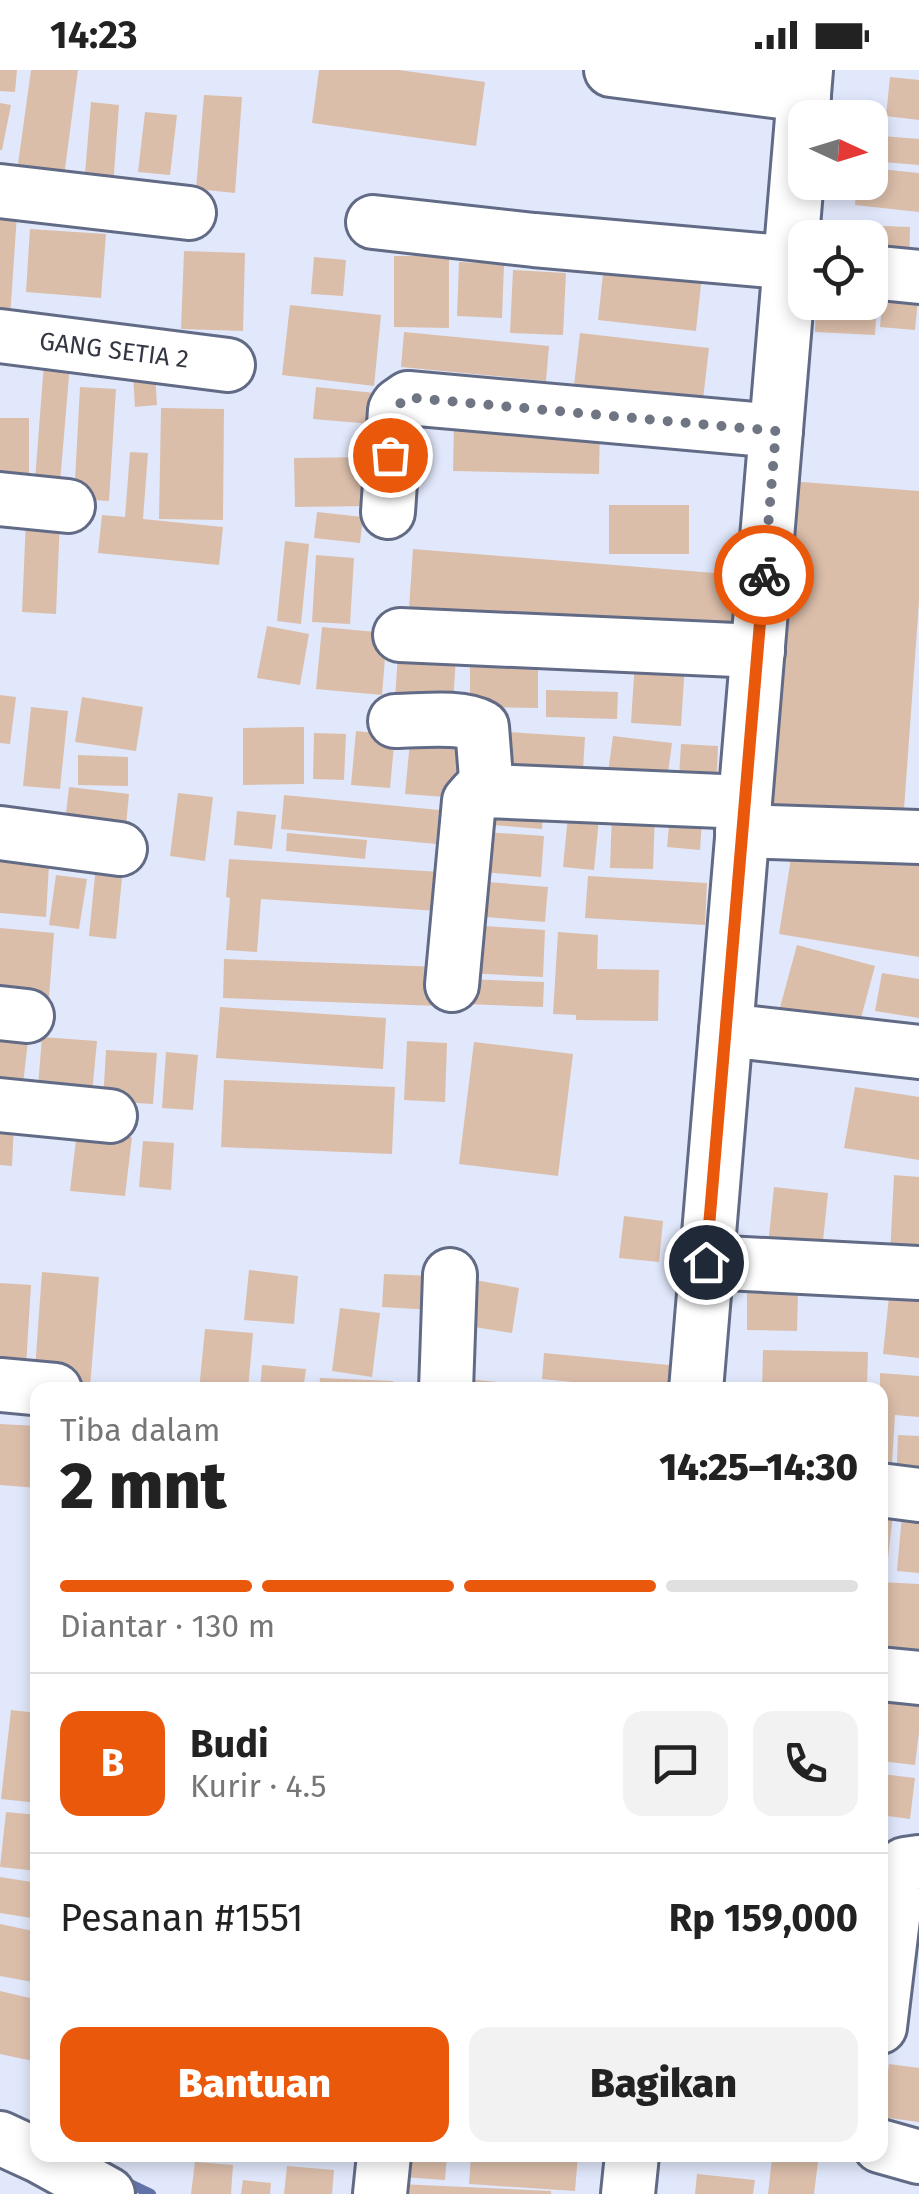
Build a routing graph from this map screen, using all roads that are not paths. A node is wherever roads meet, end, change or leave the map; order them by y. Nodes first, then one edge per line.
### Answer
1 (611, 70) edge
2 (805, 82) edge
3 (0, 192) edge
4 (189, 213) dead end
5 (800, 220) edge
6 (373, 222) dead end
7 (788, 262) edge
8 (888, 274) edge
9 (919, 278) edge
10 (791, 320) edge
11 (0, 336) edge
12 (228, 365) dead end
13 (776, 431) junction
14 (0, 499) edge
15 (68, 506) dead end
16 (388, 512) dead end
17 (400, 635) dead end
18 (758, 651) junction
19 (395, 721) dead end
20 (486, 791) junction
21 (744, 817) junction
22 (0, 833) edge
23 (919, 837) edge
24 (120, 849) dead end
25 (452, 986) dead end
26 (726, 1030) junction
27 (919, 1052) edge
28 (0, 1105) edge
29 (110, 1116) dead end
30 (706, 1262) junction
31 (919, 1274) edge
32 (450, 1275) dead end
33 (446, 1382) edge
34 (697, 1382) edge
35 (0, 1386) edge
36 (30, 1388) edge
37 (888, 1491) edge
38 (919, 1495) edge
39 (888, 1675) edge
40 (919, 1678) edge
41 (919, 1862) edge
42 (888, 1960) edge
43 (888, 2148) edge
44 (919, 2157) edge
45 (49, 2162) edge
46 (383, 2162) edge
47 (631, 2162) edge
48 (108, 2194) edge
49 (380, 2194) edge
50 (628, 2194) edge

1 - 2 street
2 - 5 street
3 - 4 street
6 - 7 street
8 - 9 street
10 - 13 street
11 - 12 street, GANG SETIA 2
13 - 16 street
13 - 18 street
14 - 15 street
17 - 18 street
18 - 21 street
19 - 20 street
20 - 21 street
20 - 25 street
21 - 23 street
21 - 26 street
22 - 24 street
26 - 27 street
26 - 30 street
28 - 29 street
30 - 31 street
30 - 34 street
32 - 33 street
35 - 36 street
37 - 38 street
39 - 40 street
41 - 42 street
43 - 44 street
45 - 48 street
46 - 49 street
47 - 50 street

